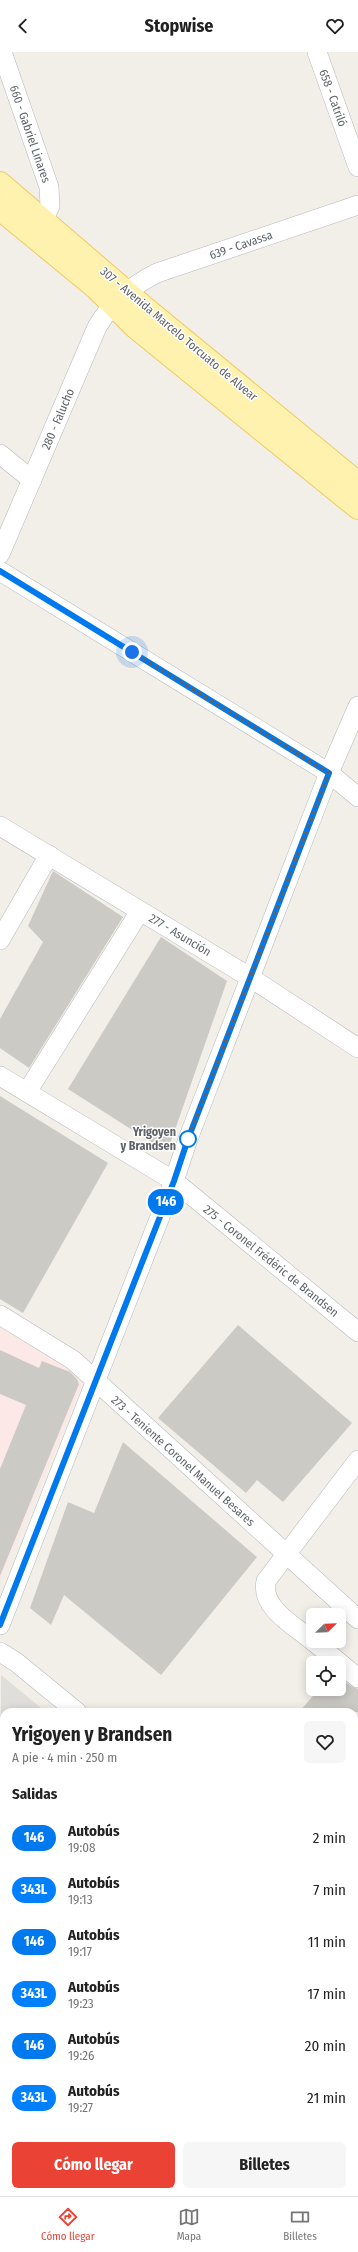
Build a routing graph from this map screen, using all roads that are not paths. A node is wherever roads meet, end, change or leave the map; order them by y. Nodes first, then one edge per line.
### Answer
1 (2, 52) edge
2 (317, 52) edge
3 (358, 167) edge
4 (0, 183) edge
5 (358, 205) edge
6 (0, 209) edge
7 (39, 229) junction
8 (120, 298) junction
9 (0, 454) edge
10 (32, 480) junction
11 (358, 483) edge
12 (358, 508) edge
13 (0, 554) edge
14 (0, 571) edge
15 (358, 706) edge
16 (329, 773) junction
17 (358, 797) edge
18 (0, 826) edge
19 (49, 855) junction
20 (140, 911) junction
21 (0, 940) edge
22 (251, 978) junction
23 (358, 1048) edge
24 (0, 1076) edge
25 (27, 1092) junction
26 (174, 1181) junction
27 (0, 1315) edge
28 (358, 1332) edge
29 (96, 1381) junction
30 (358, 1460) edge
31 (286, 1555) junction
32 (358, 1619) edge
33 (0, 1625) edge
34 (306, 1635) edge
35 (322, 1648) edge
36 (0, 1652) edge
37 (358, 1678) edge
38 (72, 1708) edge

1 - 7 street, 660 - Gabriel Linares
2 - 3 street, 658 - Catriló
4 - 7 main road, 307 - Avenida Marcelo Torcuato de Alvear
5 - 8 street, 639 - Cavassa
6 - 7 main road, 307 - Avenida Marcelo Torcuato de Alvear
7 - 8 main road, 307 - Avenida Marcelo Torcuato de Alvear
8 - 10 street, 280 - Falucho
8 - 11 main road, 307 - Avenida Marcelo Torcuato de Alvear
8 - 12 main road, 307 - Avenida Marcelo Torcuato de Alvear
9 - 10 street
10 - 13 street, 280 - Falucho
14 - 16 street
15 - 16 street
16 - 17 street
16 - 22 street
18 - 19 street, 277 - Asunción
19 - 20 street, 277 - Asunción
19 - 21 street
20 - 22 street, 277 - Asunción
20 - 25 street
22 - 23 street, 277 - Asunción
22 - 26 street
24 - 25 street, 275 - Coronel Frédéric de Brandsen
25 - 26 street, 275 - Coronel Frédéric de Brandsen
26 - 28 street, 275 - Coronel Frédéric de Brandsen
26 - 29 street
27 - 29 street, 273 - Teniente Coronel Manuel Besares
29 - 31 street, 273 - Teniente Coronel Manuel Besares
29 - 33 street
30 - 31 street
31 - 32 street, 273 - Teniente Coronel Manuel Besares
31 - 34 street
35 - 37 street
36 - 38 street

